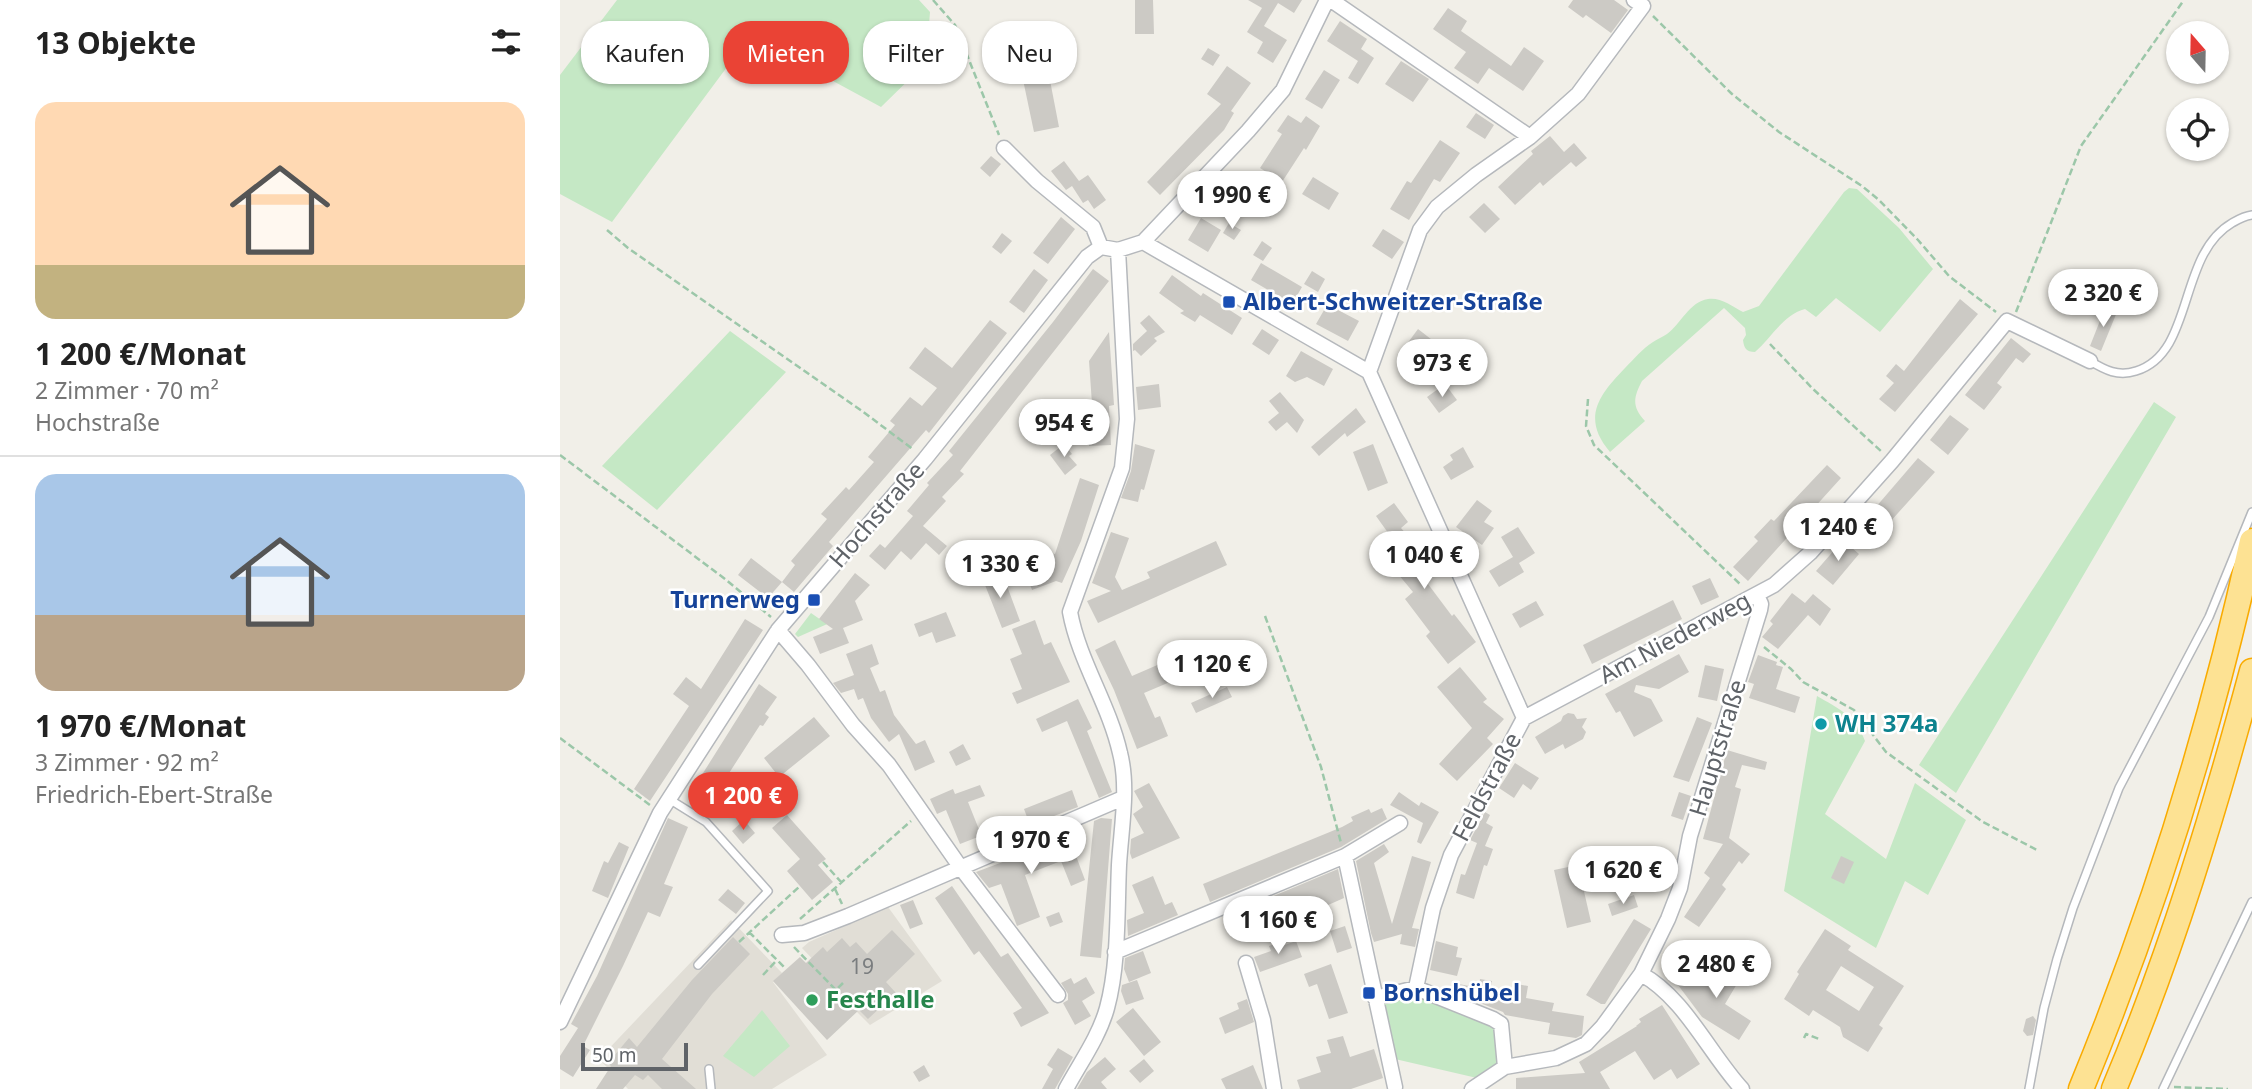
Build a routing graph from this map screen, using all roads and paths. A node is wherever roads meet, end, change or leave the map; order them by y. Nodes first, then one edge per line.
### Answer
1 (933, 0) edge
2 (1329, 0) edge
3 (2184, 0) edge
4 (1638, 3) edge
5 (1530, 137) junction
6 (1004, 148) joint
7 (2252, 215) edge
8 (607, 230) dead end
9 (1143, 242) junction
10 (1101, 247) junction
11 (1118, 250) junction
12 (2007, 321) junction
13 (1770, 344) dead end
14 (2090, 361) joint
15 (1369, 372) junction
16 (1588, 399) dead end
17 (560, 454) edge
18 (925, 459) junction
19 (1892, 461) junction
20 (2252, 512) edge
21 (2252, 541) edge
22 (1755, 596) junction
23 (1265, 616) dead end
24 (779, 628) junction
25 (1752, 639) junction
26 (2252, 671) edge
27 (1524, 718) junction
28 (560, 738) edge
29 (1123, 797) junction
30 (669, 799) junction
31 (921, 812) junction
32 (660, 813) junction
33 (1400, 822) dead end
34 (2039, 851) dead end
35 (1345, 856) junction
36 (823, 862) dead end
37 (961, 867) junction
38 (842, 883) junction
39 (800, 886) dead end
40 (835, 889) junction
41 (839, 897) dead end
42 (2252, 902) edge
43 (810, 911) dead end
44 (749, 932) junction
45 (782, 934) joint
46 (739, 942) dead end
47 (1115, 952) junction
48 (777, 960) junction
49 (1246, 963) dead end
50 (698, 965) dead end
51 (786, 970) dead end
52 (1641, 974) junction
53 (763, 975) dead end
54 (845, 981) dead end
55 (1416, 988) junction
56 (1058, 995) dead end
57 (1375, 998) junction
58 (560, 1022) edge
59 (1802, 1032) dead end
60 (1819, 1039) dead end
61 (1505, 1067) junction
62 (709, 1069) dead end
63 (1395, 1088) edge
64 (2163, 1088) edge
65 (711, 1089) edge
66 (1066, 1089) edge
67 (1274, 1089) edge
68 (1472, 1089) edge
69 (1742, 1089) edge
70 (2029, 1089) edge
71 (2081, 1089) edge
72 (2114, 1089) edge
73 (2228, 1089) edge

1 - 6 path
2 - 5 street
2 - 9 street
3 - 12 path
4 - 5 street
4 - 12 path
5 - 15 street
6 - 10 street
7 - 14 lane
8 - 18 path
9 - 11 street
9 - 15 street
10 - 11 street
10 - 18 street, Hochstraße
11 - 29 street
12 - 14 street
12 - 19 street, Am Niederweg
13 - 19 path
15 - 27 street, Feldstraße
16 - 22 path
17 - 24 path
18 - 24 street, Hochstraße
19 - 22 street, Am Niederweg
20 - 70 lane
21 - 71 highway
22 - 25 street, Hauptstraße
22 - 27 street, Am Niederweg
23 - 35 path
24 - 30 street, Hochstraße
24 - 31 street
25 - 34 path
25 - 52 street, Hauptstraße
26 - 72 highway
27 - 55 street, Feldstraße
28 - 32 path
29 - 37 street
29 - 47 street
30 - 32 street, Hochstraße
30 - 50 lane
31 - 37 street
31 - 38 path
32 - 58 street, Hochstraße
33 - 35 street
35 - 47 street
35 - 57 street
36 - 38 path
37 - 45 street
37 - 56 street
38 - 40 path
39 - 44 path
40 - 41 path
40 - 43 path
42 - 64 lane
44 - 46 path
44 - 48 path
45 - 54 path
47 - 66 street
48 - 51 path
48 - 53 path
49 - 67 street
52 - 61 street, Hauptstraße
52 - 69 street
55 - 57 street
55 - 61 street
57 - 63 street
59 - 60 path
61 - 68 street, Hauptstraße
62 - 65 lane
64 - 73 path

